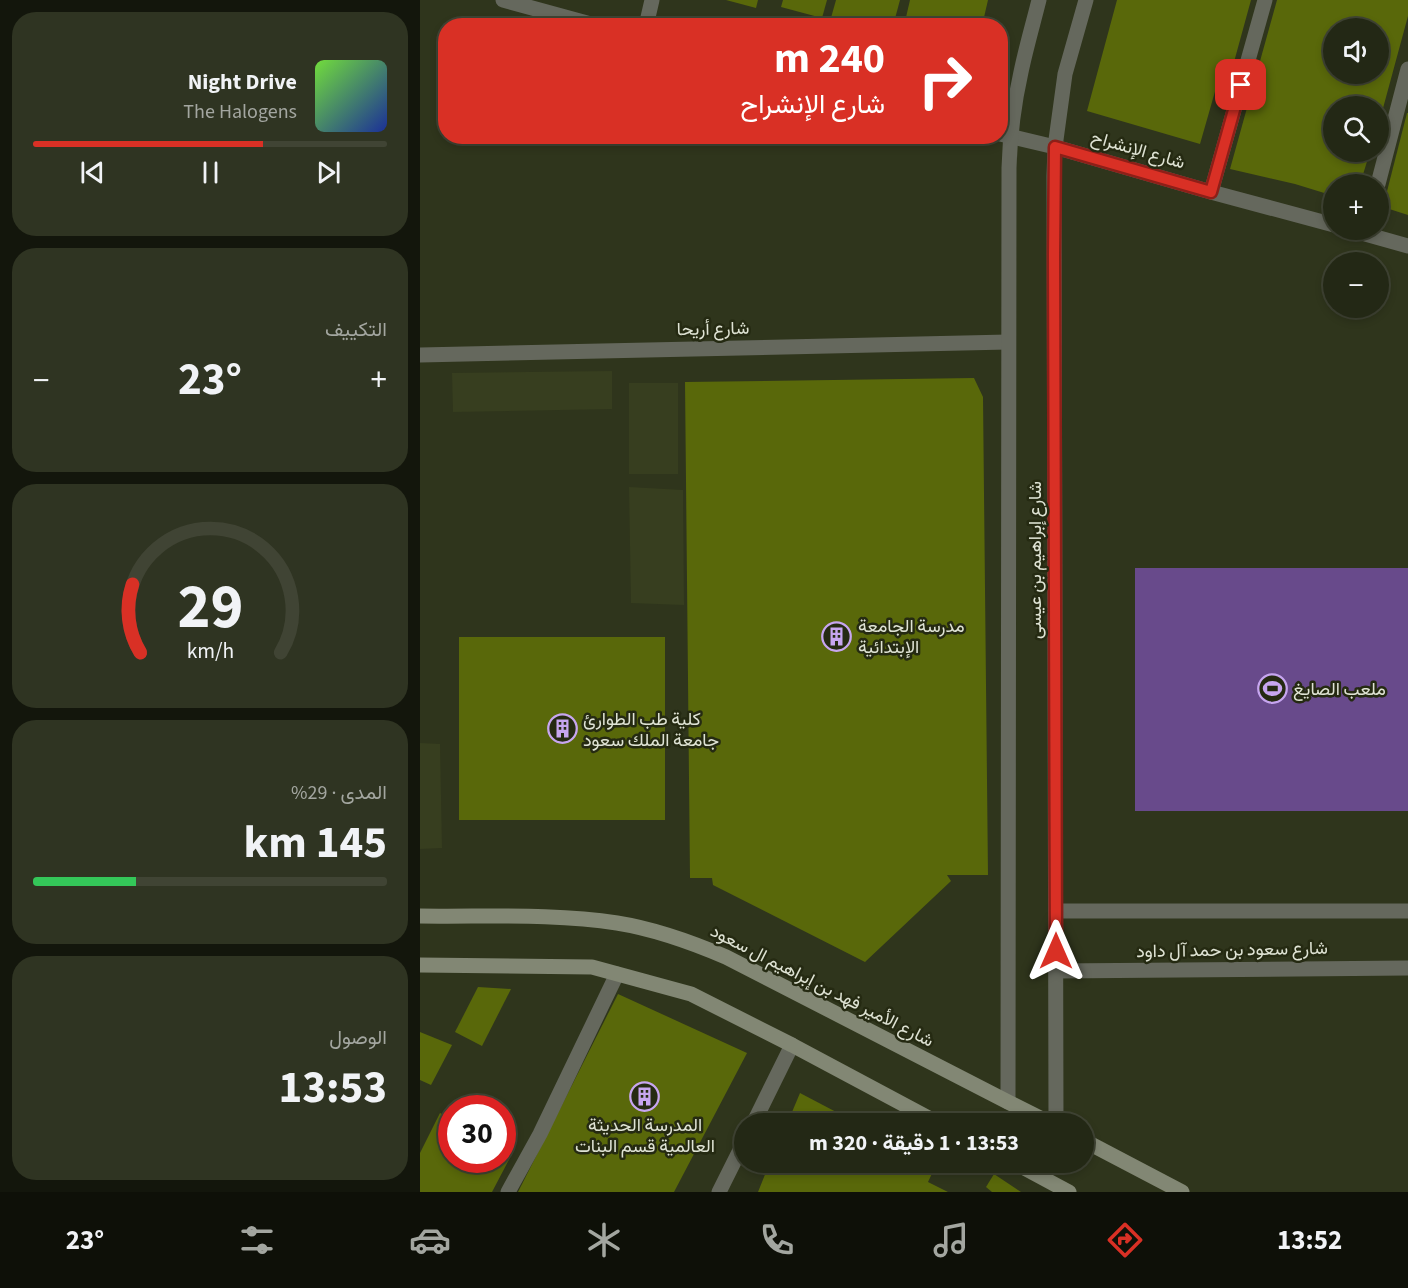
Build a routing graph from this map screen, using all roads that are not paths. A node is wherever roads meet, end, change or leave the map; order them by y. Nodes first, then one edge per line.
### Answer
1 (504, 0) edge
2 (652, 0) edge
3 (1039, 0) edge
4 (1086, 0) edge
5 (1264, 0) edge
6 (569, 18) edge
7 (648, 18) edge
8 (1408, 69) edge
9 (1008, 123) edge
10 (1008, 136) edge
11 (1005, 144) edge
12 (1055, 147) junction
13 (1380, 174) edge
14 (1211, 192) junction
15 (1323, 222) edge
16 (1389, 240) edge
17 (1408, 246) edge
18 (1008, 342) junction
19 (420, 355) edge
20 (1056, 911) junction
21 (1408, 911) edge
22 (420, 916) edge
23 (420, 964) edge
24 (1408, 968) edge
25 (1056, 971) junction
26 (617, 974) junction
27 (792, 1045) junction
28 (1008, 1102) junction
29 (758, 1113) edge
30 (919, 1113) edge
31 (1031, 1113) edge
32 (1054, 1113) edge
33 (1094, 1146) edge
34 (734, 1162) edge
35 (1034, 1173) edge
36 (508, 1192) edge
37 (719, 1192) edge
38 (1069, 1192) edge
39 (1182, 1192) edge

1 - 6 street
2 - 7 street
3 - 9 street
4 - 12 street, شارع إبراهيم بن عيسى
5 - 14 street
8 - 13 street
10 - 12 street, شارع الإنشراح
11 - 18 street
12 - 14 street, شارع الإنشراح
12 - 20 street, شارع إبراهيم بن عيسى
14 - 15 street, شارع الإنشراح
16 - 17 street
18 - 19 street, شارع أريحا
18 - 28 street
20 - 21 street
20 - 25 street, شارع إبراهيم بن عيسى
22 - 28 main road, شارع الأمير فهد بن إبراهيم ال سعود
23 - 26 main road
24 - 25 street, شارع سعود بن حمد آل داود
25 - 32 street, شارع إبراهيم بن عيسى
26 - 27 main road
26 - 36 street
27 - 29 street
27 - 30 main road
28 - 31 main road, شارع الأمير فهد بن إبراهيم ال سعود
33 - 39 main road
34 - 37 street
35 - 38 main road

